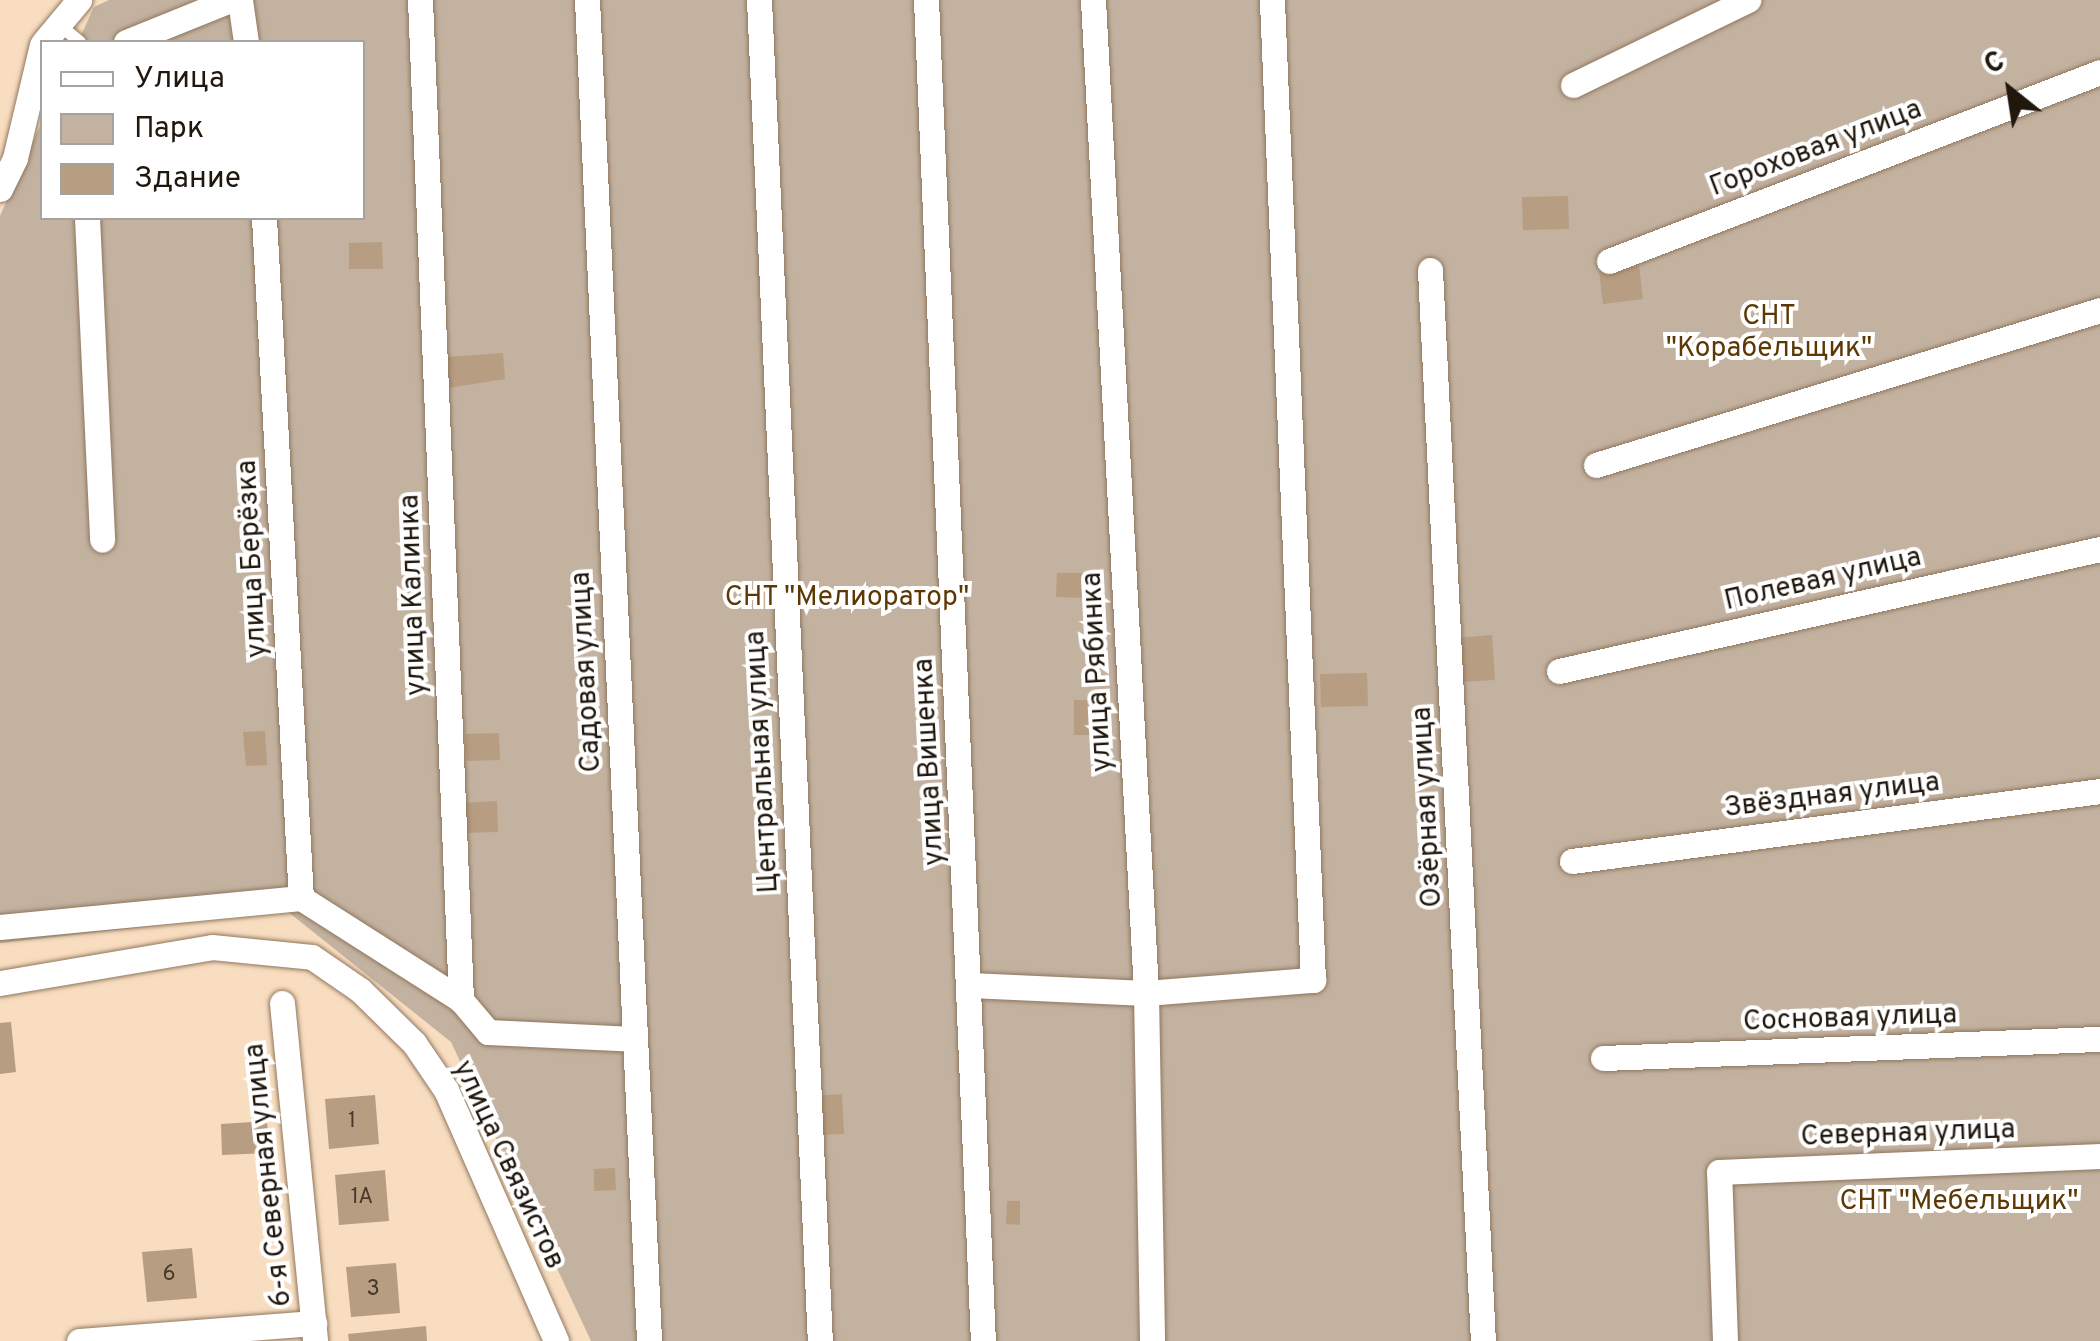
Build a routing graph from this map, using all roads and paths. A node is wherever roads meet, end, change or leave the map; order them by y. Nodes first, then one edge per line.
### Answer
1 (79, 0) edge
2 (230, 0) edge
3 (240, 0) edge
4 (420, 0) edge
5 (586, 0) edge
6 (759, 0) edge
7 (926, 0) edge
8 (1093, 0) edge
9 (1272, 0) edge
10 (1748, 0) edge
11 (47, 37) edge
12 (131, 40) edge
13 (246, 40) edge
14 (40, 63) edge
15 (2100, 72) edge
16 (1573, 86) dead end
17 (0, 189) edge
18 (87, 220) edge
19 (264, 220) edge
20 (1608, 261) dead end
21 (1430, 270) dead end
22 (2100, 310) edge
23 (1596, 465) dead end
24 (102, 540) dead end
25 (2100, 549) edge
26 (1559, 670) dead end
27 (2100, 792) edge
28 (1572, 861) dead end
29 (301, 898) junction
30 (0, 927) edge
31 (0, 984) edge
32 (970, 985) junction
33 (1146, 993) junction
34 (461, 1000) junction
35 (282, 1003) dead end
36 (634, 1039) junction
37 (2100, 1039) edge
38 (1603, 1058) dead end
39 (2100, 1156) edge
40 (314, 1332) edge
41 (79, 1341) edge
42 (556, 1341) edge
43 (650, 1341) edge
44 (820, 1341) edge
45 (983, 1341) edge
46 (1152, 1341) edge
47 (1483, 1341) edge
48 (1725, 1341) edge

1 - 11 street
2 - 12 street
3 - 13 street
4 - 34 street, улица Калинка
5 - 36 street, Садовая улица
6 - 44 street, Центральная улица
7 - 32 street, улица Вишенка
8 - 33 street, улица Рябинка
9 - 33 street
10 - 16 street
14 - 17 street
15 - 20 street, Гороховая улица
18 - 24 street
19 - 29 street, улица Берёзка
21 - 47 street, Озёрная улица
22 - 23 street
25 - 26 street, Полевая улица
27 - 28 street, Звёздная улица
29 - 30 street
29 - 34 street
31 - 42 street, улица Связистов
32 - 33 street
32 - 45 street, улица Вишенка
33 - 46 street, улица Рябинка
34 - 36 street
35 - 40 street, 6-я Северная улица
36 - 43 street, Садовая улица
37 - 38 street, Сосновая улица
39 - 48 street, Северная улица
40 - 41 street

